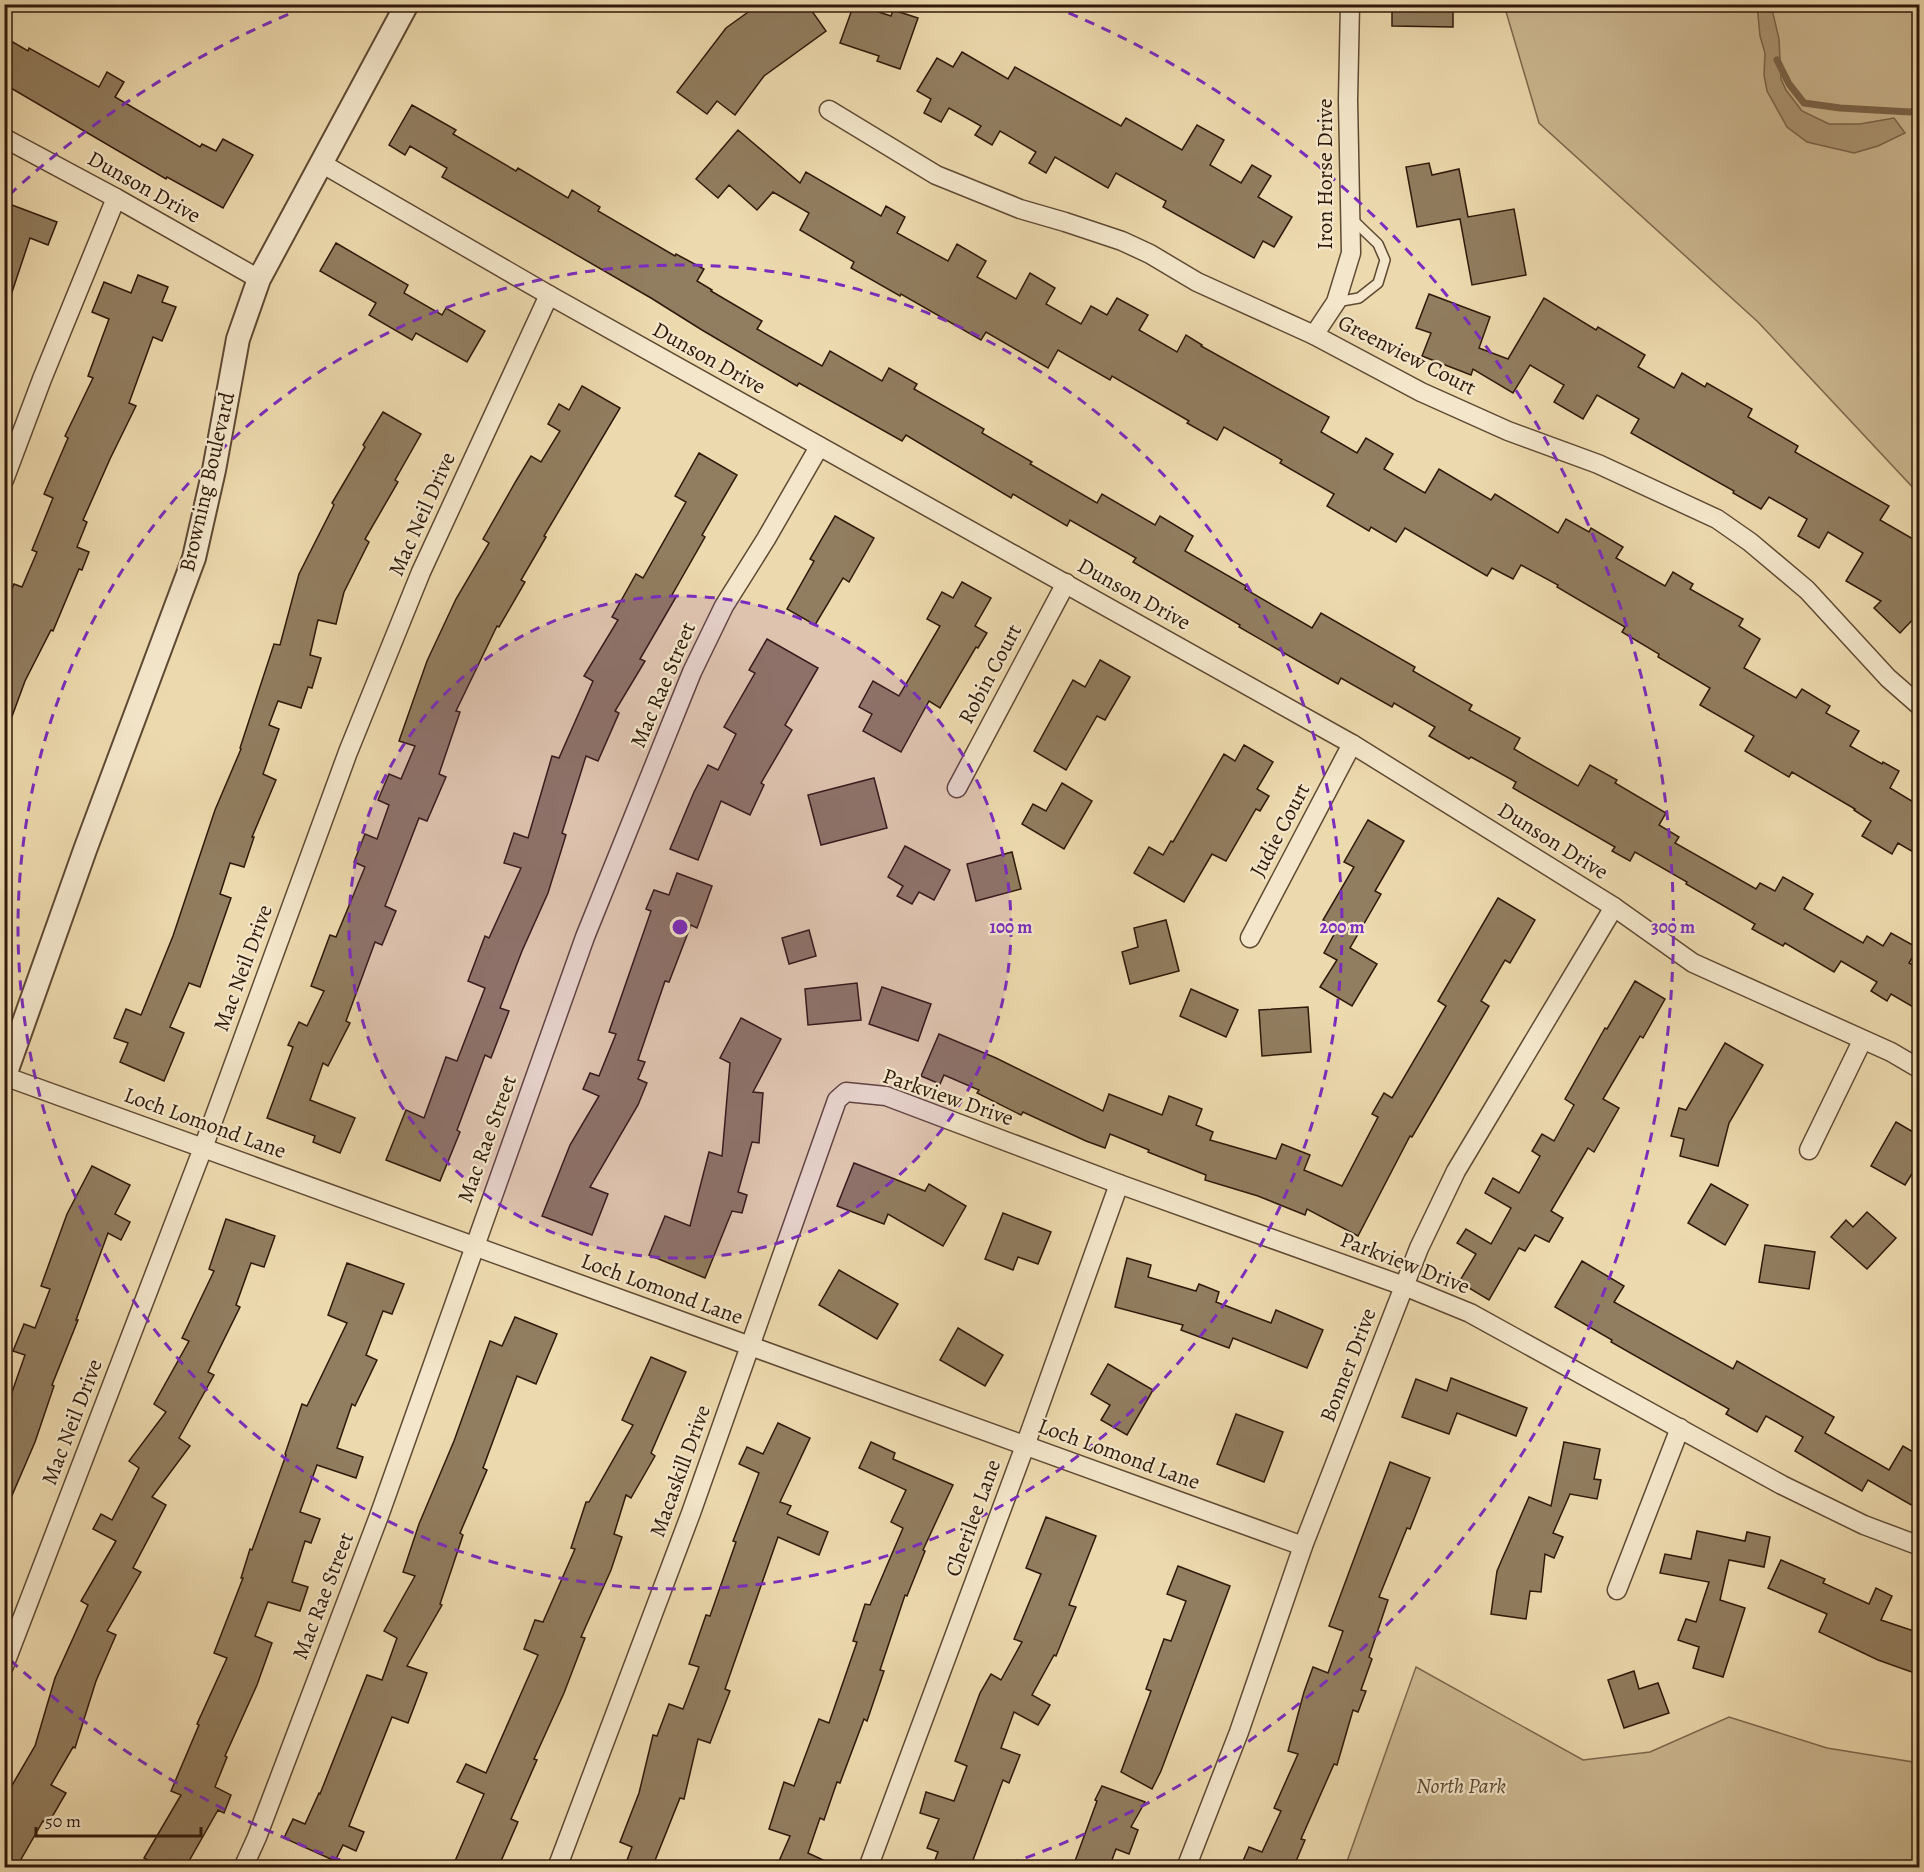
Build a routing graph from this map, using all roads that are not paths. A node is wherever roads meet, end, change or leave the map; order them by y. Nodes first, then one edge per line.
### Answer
1 (407, 4) edge
2 (1350, 4) edge
3 (829, 110) dead end
4 (4, 138) edge
5 (321, 163) junction
6 (116, 198) junction
7 (1350, 218) junction
8 (259, 279) junction
9 (549, 296) junction
10 (1336, 302) junction
11 (1314, 335) junction
12 (819, 447) junction
13 (4, 480) edge
14 (1066, 583) junction
15 (1920, 706) edge
16 (1352, 744) junction
17 (957, 788) dead end
18 (1614, 908) junction
19 (1250, 938) dead end
20 (1862, 1041) junction
21 (1920, 1069) edge
22 (5, 1077) edge
23 (846, 1092) joint
24 (203, 1148) junction
25 (1809, 1150) dead end
26 (1119, 1184) junction
27 (475, 1246) junction
28 (1404, 1286) junction
29 (749, 1346) junction
30 (1680, 1428) junction
31 (1025, 1446) junction
32 (1303, 1546) junction
33 (1920, 1546) edge
34 (1617, 1590) dead end
35 (4, 1666) edge
36 (243, 1868) edge
37 (557, 1868) edge
38 (868, 1868) edge
39 (1186, 1868) edge

1 - 5 street, Browning Boulevard
2 - 7 street, Iron Horse Drive
3 - 11 street, Greenview Court
4 - 6 street, Dunson Drive
5 - 8 street, Browning Boulevard
5 - 9 street, Dunson Drive
6 - 8 street, Dunson Drive
6 - 13 street
7 - 10 street, Iron Horse Drive
7 - 10 lane
8 - 22 street, Browning Boulevard
9 - 12 street, Dunson Drive
9 - 24 street, Mac Neil Drive
10 - 11 street, Iron Horse Drive
11 - 15 street, Greenview Court
12 - 14 street, Dunson Drive
12 - 27 street, Mac Rae Street
14 - 16 street, Dunson Drive
14 - 17 street, Robin Court
16 - 18 street, Dunson Drive
16 - 19 street, Judie Court
18 - 20 street, Dunson Drive
18 - 28 street, Bonner Drive
20 - 21 street, Dunson Drive
20 - 25 street
22 - 24 street, Loch Lomond Lane
23 - 26 street, Parkview Drive
23 - 29 street, Macaskill Drive
24 - 27 street, Loch Lomond Lane
24 - 35 street, Mac Neil Drive
26 - 28 street, Parkview Drive
26 - 31 street, Cherilee Lane
27 - 29 street, Loch Lomond Lane
27 - 36 street, Mac Rae Street
28 - 30 street, Parkview Drive
28 - 32 street, Bonner Drive
29 - 31 street, Loch Lomond Lane
29 - 37 street, Macaskill Drive
30 - 33 street, Parkview Drive
30 - 34 street
31 - 32 street, Loch Lomond Lane
31 - 38 street, Cherilee Lane
32 - 39 street, Bonner Drive

